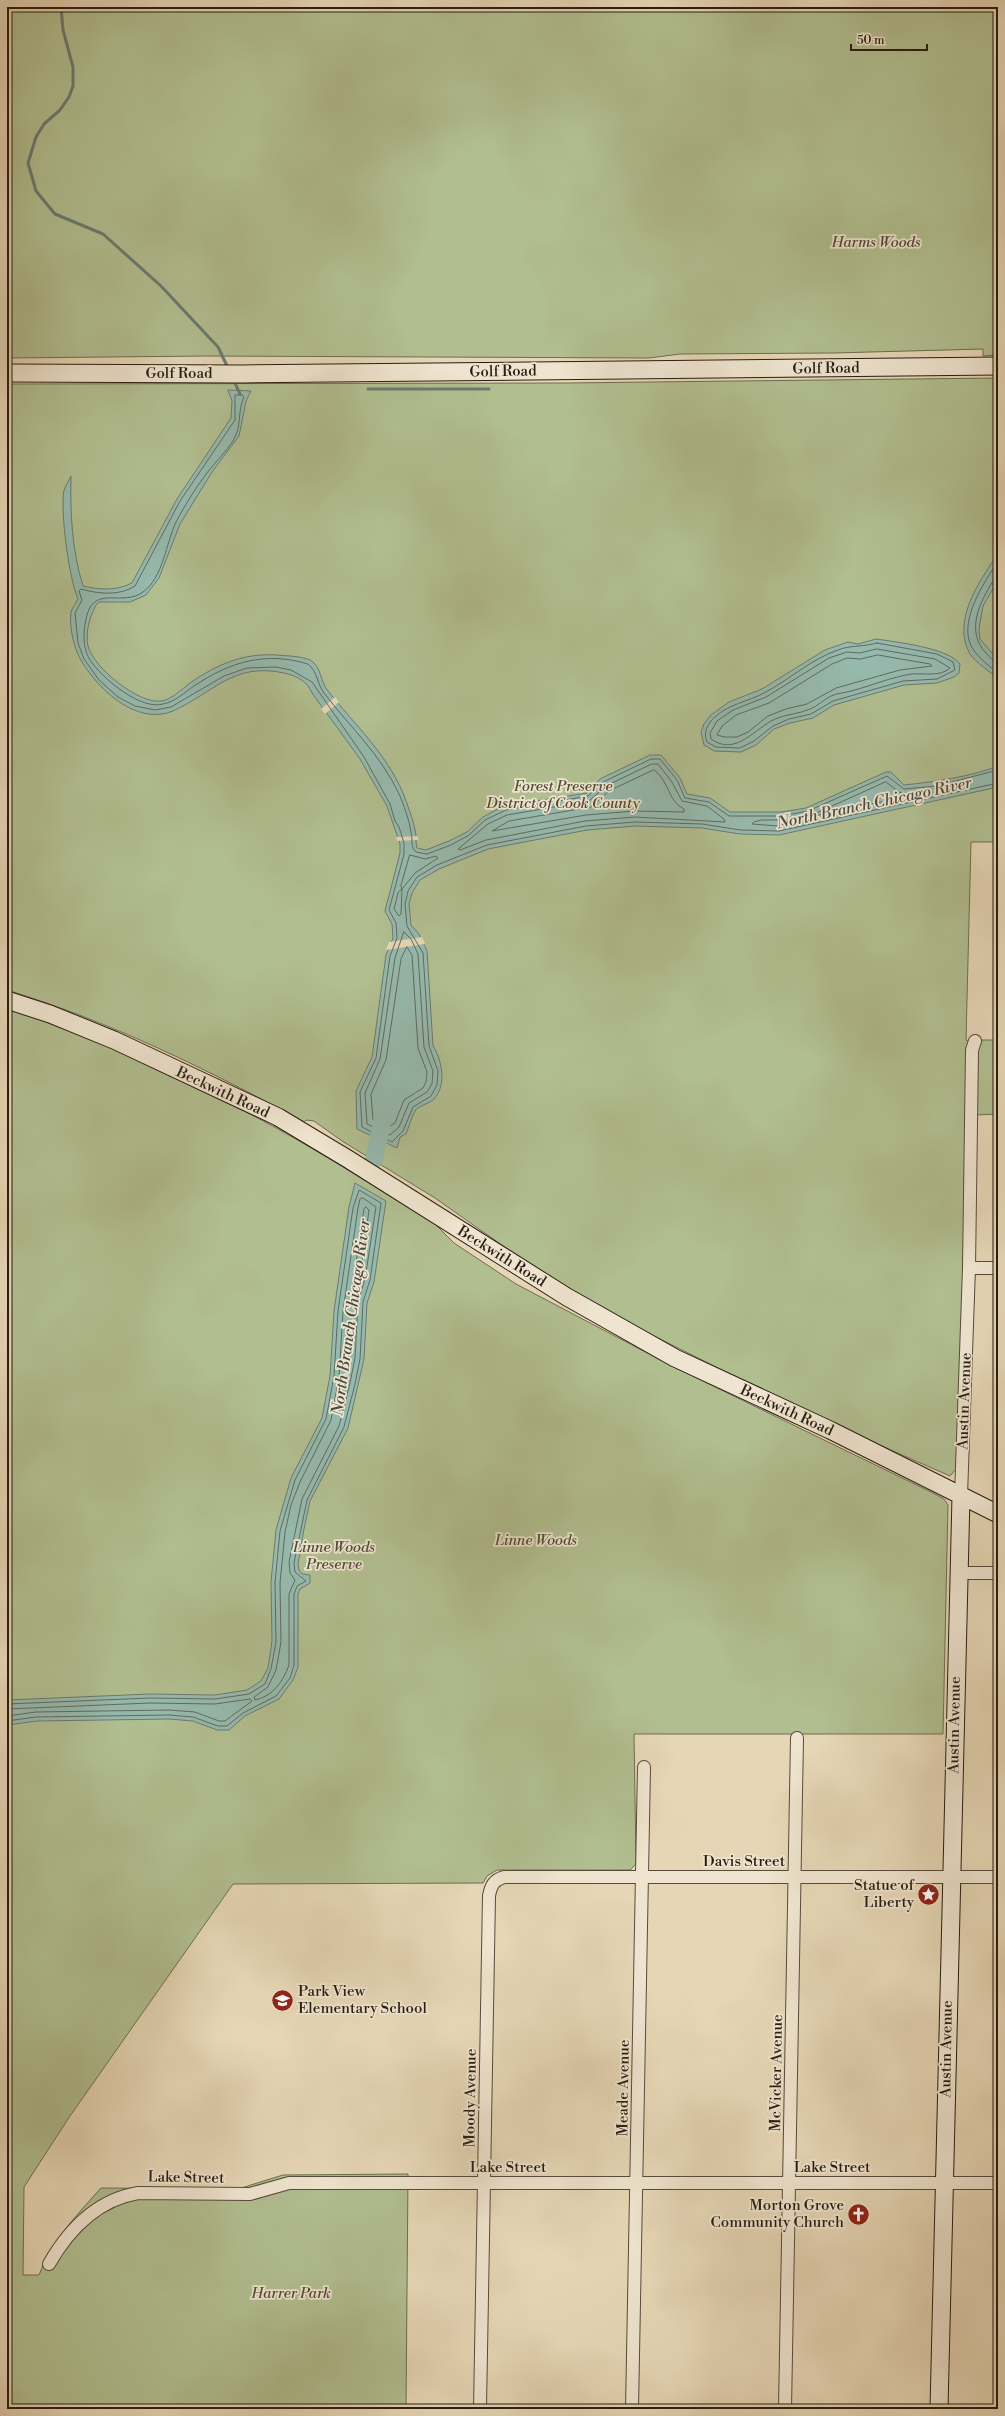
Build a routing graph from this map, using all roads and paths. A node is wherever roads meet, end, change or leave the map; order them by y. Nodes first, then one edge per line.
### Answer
1 (998, 366) edge
2 (7, 373) edge
3 (7, 1000) edge
4 (975, 1041) dead end
5 (969, 1268) junction
6 (998, 1268) edge
7 (961, 1496) junction
8 (998, 1514) edge
9 (958, 1573) junction
10 (998, 1573) edge
11 (797, 1738) dead end
12 (644, 1767) dead end
13 (643, 1877) junction
14 (795, 1877) junction
15 (950, 1877) junction
16 (998, 1877) edge
17 (493, 1883) joint
18 (484, 2183) junction
19 (637, 2183) junction
20 (790, 2183) junction
21 (943, 2183) junction
22 (998, 2183) edge
23 (49, 2264) dead end
24 (480, 2409) edge
25 (632, 2409) edge
26 (785, 2409) edge
27 (939, 2409) edge

1 - 2 street, Golf Road
3 - 7 street, Beckwith Road
4 - 5 street, Austin Avenue
5 - 6 street
5 - 7 street, Austin Avenue
7 - 8 street, Beckwith Road
7 - 9 street, Austin Avenue
9 - 10 street
9 - 15 street, Austin Avenue
11 - 14 street, McVicker Avenue
12 - 13 street, Meade Avenue
13 - 14 street, Davis Street
13 - 17 street, Davis Street
13 - 19 street, Meade Avenue
14 - 15 street, Davis Street
14 - 20 street, McVicker Avenue
15 - 16 street, Davis Street
15 - 21 street, Austin Avenue
17 - 18 street, Moody Avenue
18 - 19 street, Lake Street
18 - 23 street, Lake Street
18 - 24 street, Moody Avenue
19 - 20 street, Lake Street
19 - 25 street, Meade Avenue
20 - 21 street, Lake Street
20 - 26 street, McVicker Avenue
21 - 22 street, Lake Street
21 - 27 street, Austin Avenue

